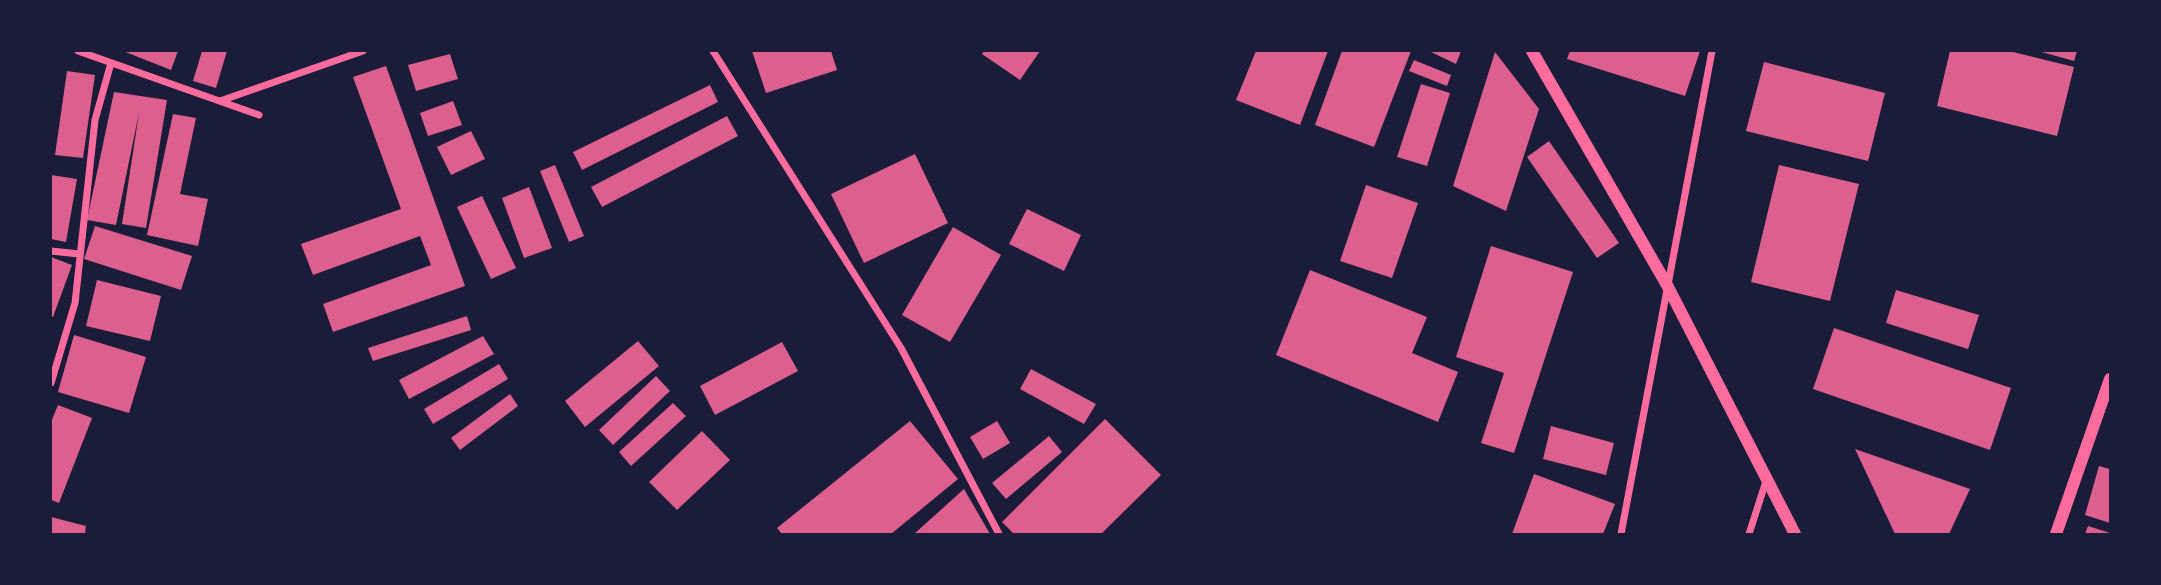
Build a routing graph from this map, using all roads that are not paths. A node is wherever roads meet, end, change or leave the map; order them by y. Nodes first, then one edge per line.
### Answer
1 (78, 51) edge
2 (363, 51) edge
3 (713, 51) edge
4 (1532, 51) edge
5 (1712, 51) edge
6 (111, 63) junction
7 (219, 101) junction
8 (259, 116) dead end
9 (51, 251) edge
10 (79, 254) junction
11 (1667, 285) junction
12 (2110, 379) edge
13 (51, 383) edge
14 (1767, 478) junction
15 (999, 534) edge
16 (1621, 534) edge
17 (1749, 534) edge
18 (1795, 534) edge
19 (2056, 534) edge

1 - 6 street
2 - 7 street
3 - 15 street
4 - 11 street
5 - 11 street
6 - 7 street
6 - 10 street
7 - 8 street
9 - 10 street
10 - 13 street
11 - 14 street
11 - 16 street
12 - 19 street
14 - 17 street
14 - 18 street

